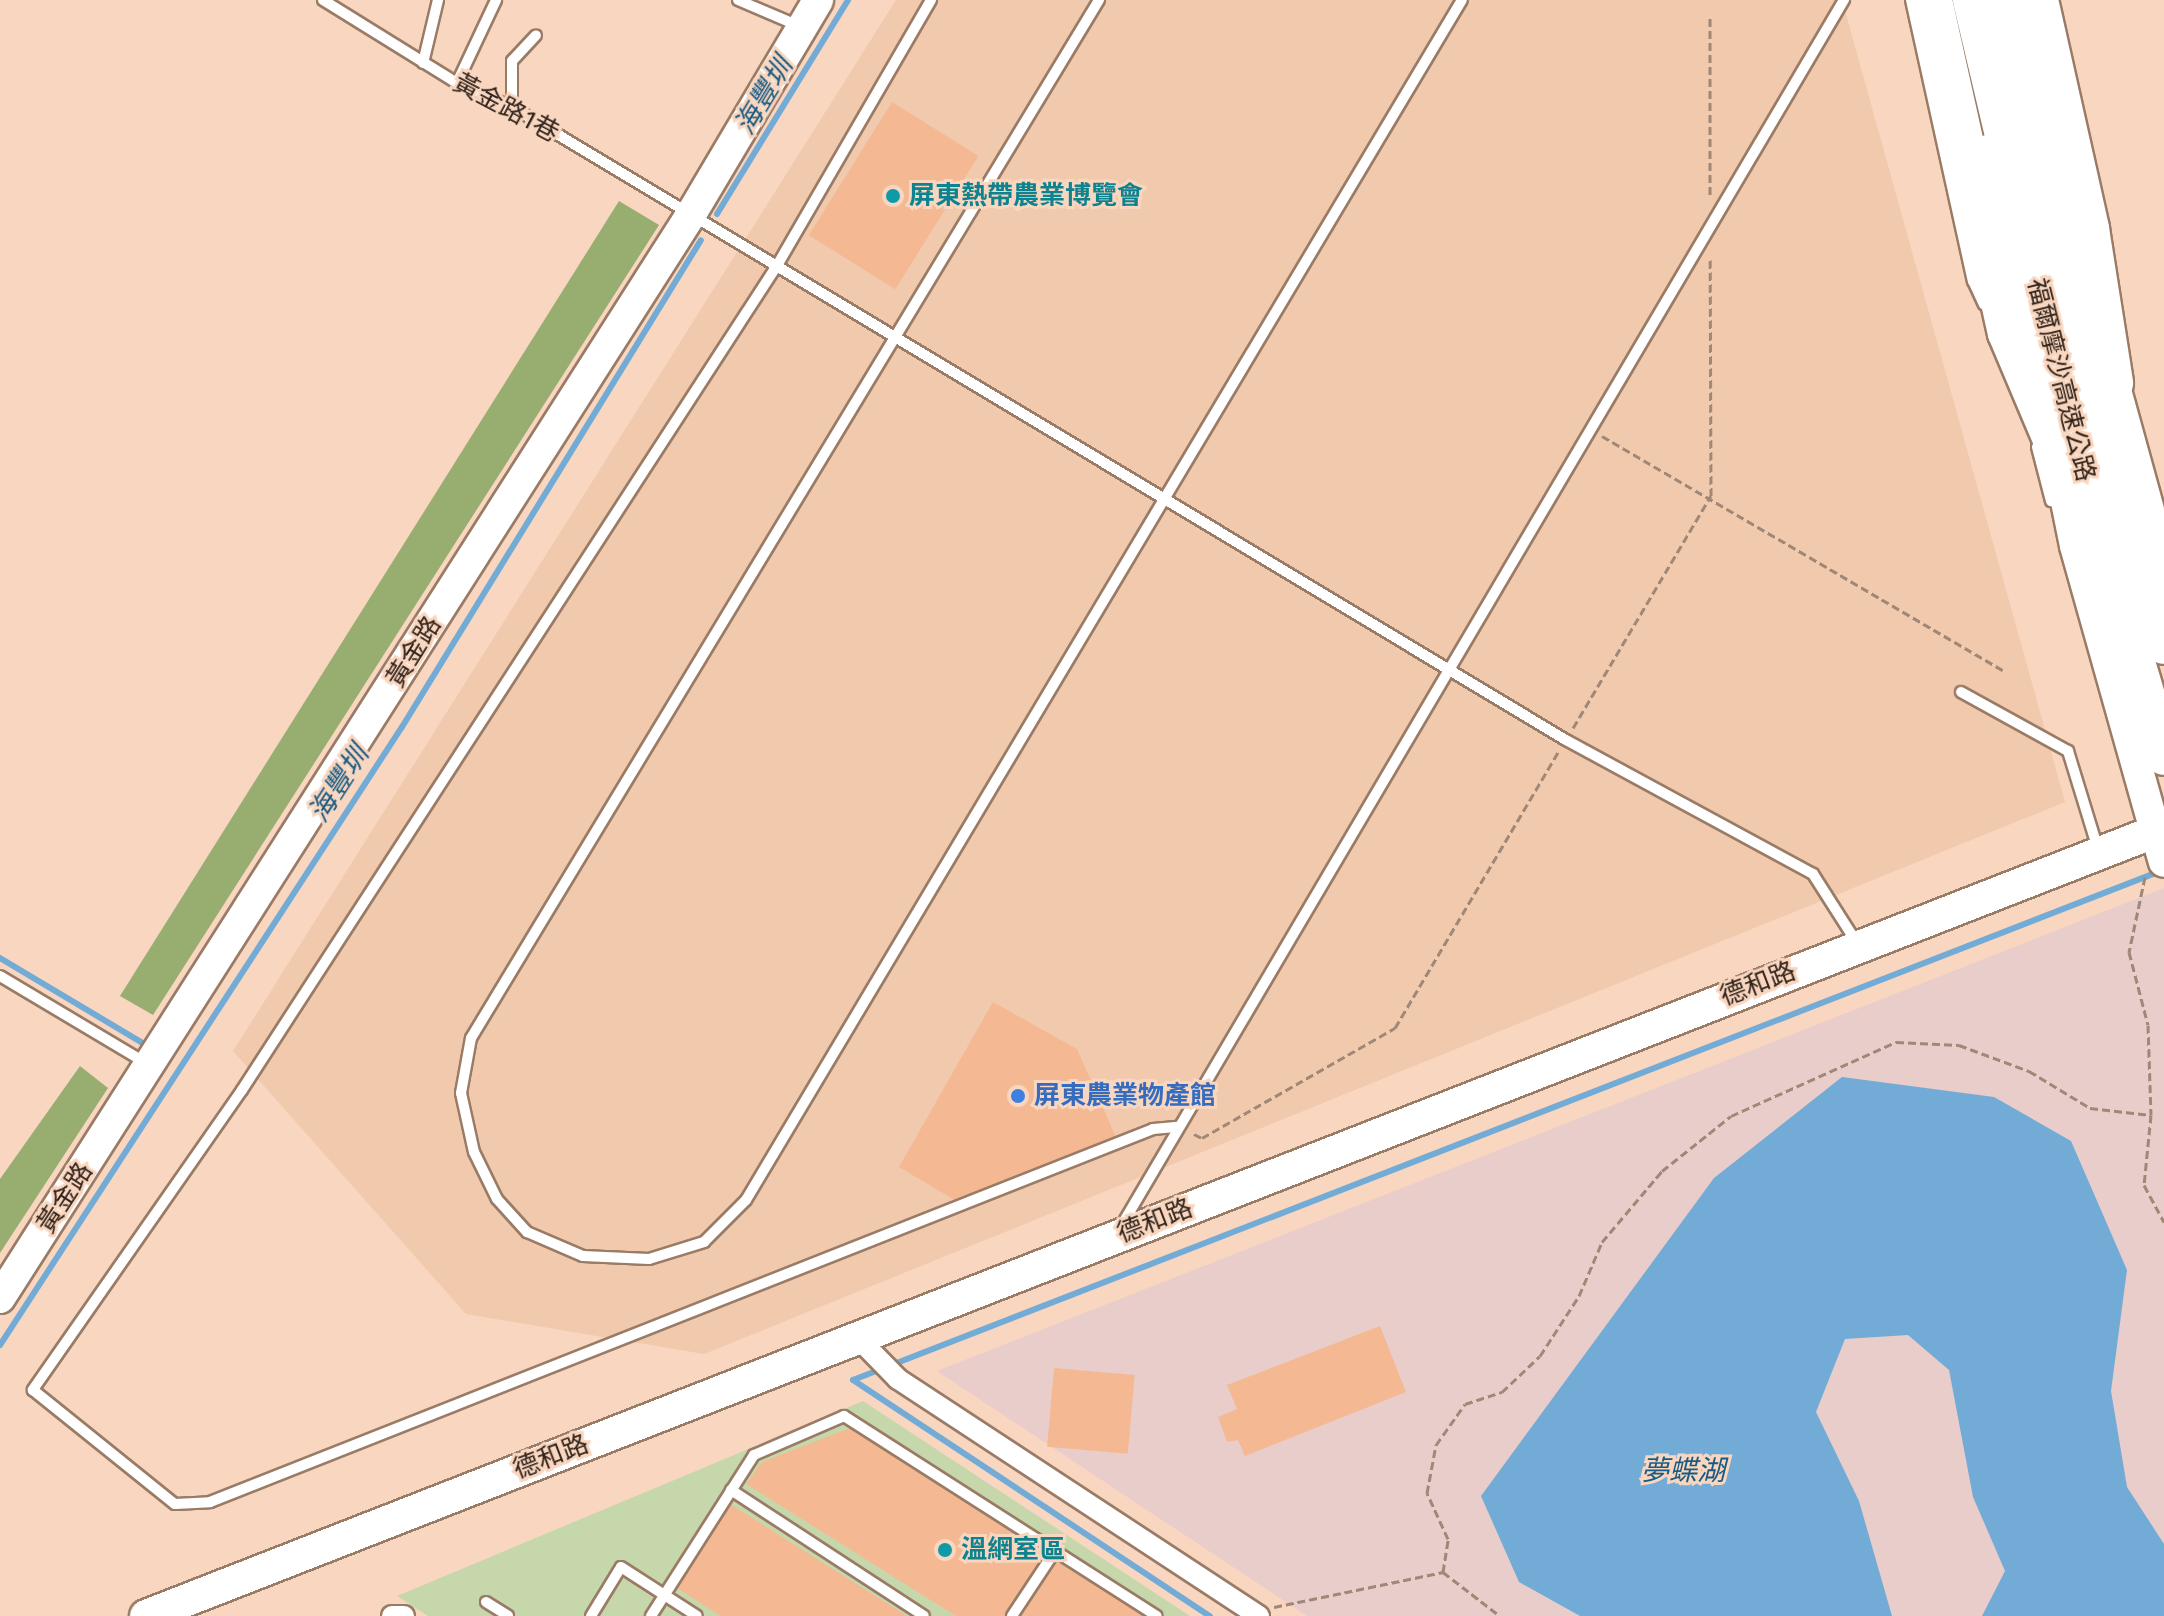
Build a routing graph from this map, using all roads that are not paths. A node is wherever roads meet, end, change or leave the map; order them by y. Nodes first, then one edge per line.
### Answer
1 (323, 0) edge
2 (438, 0) edge
3 (496, 0) edge
4 (738, 0) edge
5 (818, 0) edge
6 (931, 0) edge
7 (1099, 0) edge
8 (1462, 0) edge
9 (1844, 0) edge
10 (1911, 0) edge
11 (1933, 0) edge
12 (1955, 0) edge
13 (1972, 0) edge
14 (2004, 0) edge
15 (2022, 0) edge
16 (2039, 0) edge
17 (803, 28) junction
18 (536, 35) dead end
19 (423, 63) junction
20 (457, 83) junction
21 (512, 107) junction
22 (690, 216) junction
23 (776, 267) junction
24 (2114, 285) dead end
25 (891, 338) junction
26 (2114, 383) junction
27 (2056, 449) junction
28 (2145, 493) junction
29 (1158, 500) junction
30 (2075, 546) junction
31 (2164, 564) edge
32 (2164, 645) edge
33 (1448, 670) junction
34 (1961, 692) dead end
35 (2164, 756) edge
36 (2160, 829) edge
37 (2098, 851) junction
38 (2164, 862) edge
39 (1858, 945) junction
40 (0, 976) edge
41 (152, 1066) junction
42 (1178, 1127) junction
43 (1115, 1236) junction
44 (0, 1298) edge
45 (857, 1337) junction
46 (731, 1490) junction
47 (1055, 1551) junction
48 (665, 1595) junction
49 (486, 1602) dead end
50 (1256, 1614) edge
51 (146, 1616) edge
52 (392, 1616) edge
53 (404, 1616) edge
54 (508, 1616) edge
55 (591, 1616) edge
56 (651, 1616) edge
57 (697, 1616) edge
58 (924, 1616) edge
59 (1012, 1616) edge
60 (1157, 1616) edge

1 - 19 lane, 黃金路1巷
2 - 19 lane
3 - 20 lane
4 - 17 lane
5 - 17 street, 黃金路
6 - 23 lane
7 - 25 lane
8 - 29 lane
9 - 33 lane
10 - 30 lane
11 - 27 highway
12 - 27 street
13 - 35 highway, 福爾摩沙高速公路
14 - 32 highway, 福爾摩沙高速公路
15 - 26 street
16 - 26 highway
17 - 22 street, 黃金路
18 - 21 lane
19 - 20 lane, 黃金路1巷
20 - 21 lane, 黃金路1巷
21 - 22 lane, 黃金路1巷
22 - 23 lane, 黃金路1巷
22 - 41 street, 黃金路
23 - 25 lane, 黃金路1巷
23 - 42 lane
24 - 28 lane
25 - 29 lane, 黃金路1巷
25 - 29 lane
26 - 28 street
27 - 30 street
28 - 31 street
29 - 33 lane, 黃金路1巷
30 - 36 street
33 - 39 lane, 黃金路1巷
33 - 42 lane
34 - 37 lane
36 - 37 main road, 德和路
36 - 38 street
37 - 39 main road, 德和路
39 - 43 main road, 德和路
40 - 41 lane
41 - 44 street, 黃金路
42 - 43 lane
43 - 45 main road, 德和路
45 - 50 street
45 - 51 main road, 德和路
46 - 47 lane
46 - 48 lane
46 - 58 lane
47 - 59 lane
47 - 60 lane
48 - 55 lane
48 - 56 lane
48 - 57 lane
49 - 54 lane
52 - 53 street

